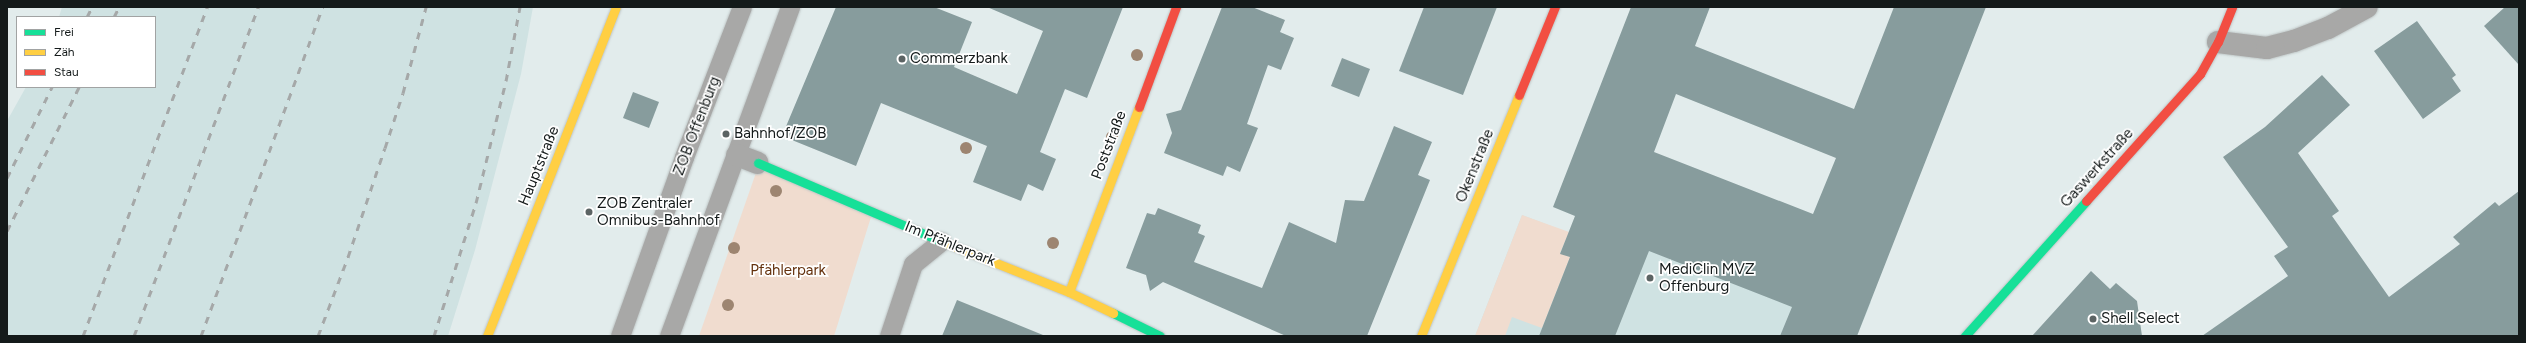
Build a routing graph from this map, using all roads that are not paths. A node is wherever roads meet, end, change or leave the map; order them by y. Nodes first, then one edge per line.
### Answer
1 (616, 7) edge
2 (742, 7) edge
3 (790, 7) edge
4 (1176, 7) edge
5 (1555, 7) edge
6 (2232, 7) edge
7 (2367, 7) edge
8 (2218, 42) junction
9 (738, 155) junction
10 (758, 163) joint
11 (941, 241) junction
12 (1069, 292) junction
13 (486, 336) edge
14 (620, 336) edge
15 (669, 336) edge
16 (889, 336) edge
17 (1160, 336) edge
18 (1421, 336) edge
19 (1966, 336) edge

1 - 13 street, Hauptstraße
2 - 14 lane, ZOB Offenburg
3 - 9 lane
4 - 12 street, Poststraße
5 - 18 street, Okenstraße
6 - 8 street, Gaswerkstraße
7 - 8 street
8 - 19 street, Gaswerkstraße
9 - 10 street, Im Pfählerpark
9 - 15 lane
10 - 11 street, Im Pfählerpark
11 - 12 street, Im Pfählerpark
11 - 16 lane
12 - 17 street, Im Pfählerpark

